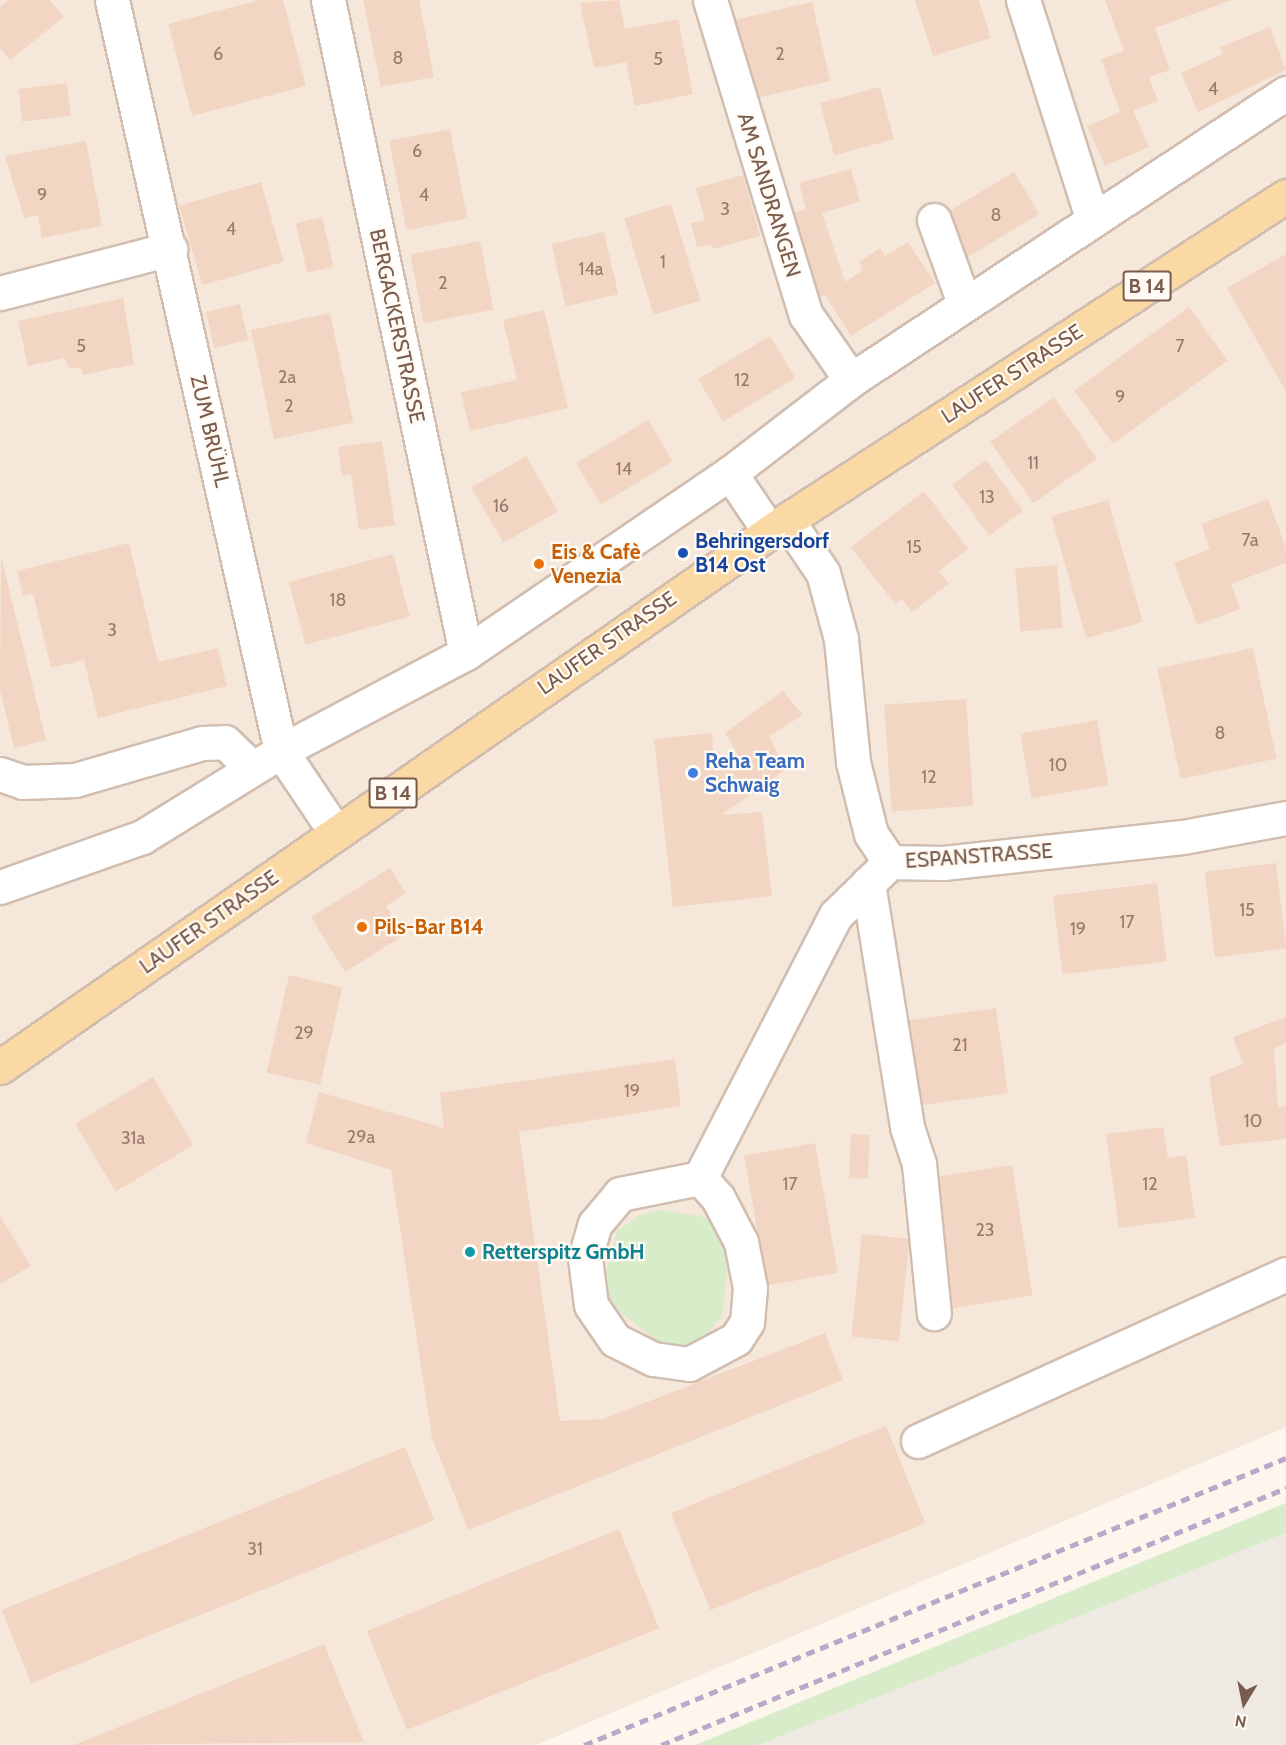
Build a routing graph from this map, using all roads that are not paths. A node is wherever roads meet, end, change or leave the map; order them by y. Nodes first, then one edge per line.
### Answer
1 (328, 0) edge
2 (710, 0) edge
3 (1023, 0) edge
4 (115, 7) edge
5 (1286, 93) edge
6 (1286, 196) edge
7 (1092, 218) junction
8 (934, 220) dead end
9 (170, 249) junction
10 (0, 293) edge
11 (964, 303) junction
12 (851, 380) junction
13 (730, 473) junction
14 (778, 526) junction
15 (466, 653) junction
16 (281, 751) junction
17 (252, 768) junction
18 (0, 774) edge
19 (1286, 818) edge
20 (336, 833) junction
21 (879, 872) junction
22 (0, 887) edge
23 (0, 1067) edge
24 (700, 1178) junction
25 (1286, 1274) edge
26 (933, 1313) dead end
27 (918, 1441) dead end

1 - 15 street, BERGACKERSTRASSE
2 - 12 street, AM SANDRANGEN
3 - 7 street
4 - 9 street, ZUM BRÜHL
5 - 7 street
6 - 14 main road, LAUFER STRASSE / B 14
7 - 11 street
8 - 11 street
9 - 10 street
9 - 16 street, ZUM BRÜHL
11 - 12 street
12 - 13 street
13 - 14 street, ESPANSTRASSE
13 - 15 street
14 - 20 main road, LAUFER STRASSE / B 14
14 - 21 street, ESPANSTRASSE
15 - 16 street
16 - 17 street
16 - 20 street, ZUM BRÜHL
17 - 18 street
17 - 22 street
19 - 21 street, ESPANSTRASSE
20 - 23 main road, LAUFER STRASSE / B 14
21 - 24 street
21 - 26 street
24 - 24 street
25 - 27 street

